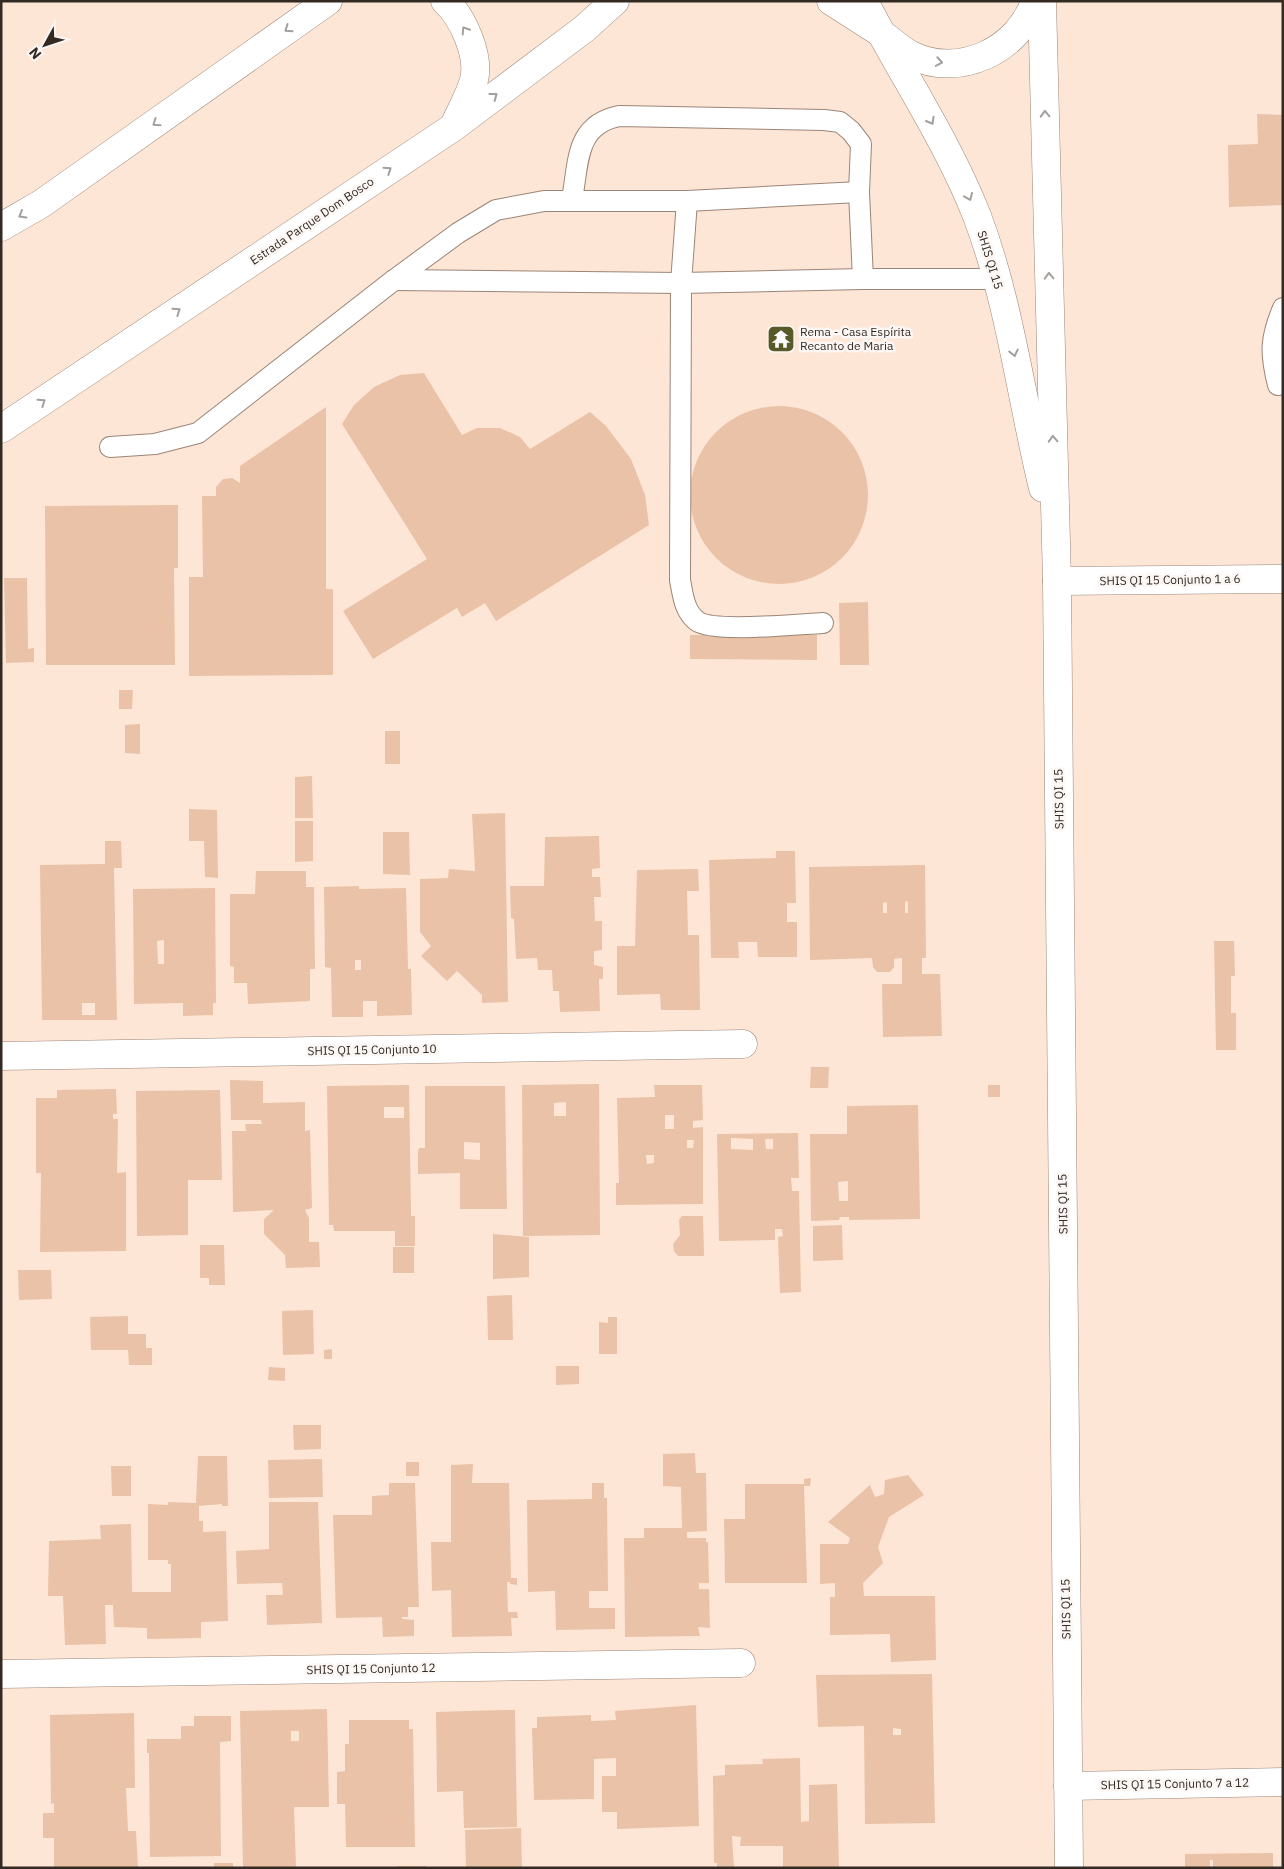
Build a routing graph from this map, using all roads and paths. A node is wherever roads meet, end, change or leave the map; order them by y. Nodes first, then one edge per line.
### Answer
1 (328, 1) edge
2 (445, 1) edge
3 (615, 1) edge
4 (635, 1) edge
5 (832, 1) edge
6 (864, 1) edge
7 (1035, 1) edge
8 (1042, 1) edge
9 (584, 29) junction
10 (881, 34) junction
11 (455, 126) junction
12 (859, 192) junction
13 (572, 200) junction
14 (687, 201) junction
15 (1, 227) edge
16 (863, 279) junction
17 (997, 279) junction
18 (394, 280) junction
19 (681, 283) junction
20 (1283, 308) edge
21 (1278, 385) dead end
22 (1, 429) edge
23 (110, 447) dead end
24 (1056, 540) junction
25 (1283, 579) edge
26 (1057, 581) junction
27 (823, 623) dead end
28 (743, 1044) dead end
29 (1, 1056) edge
30 (741, 1663) dead end
31 (1, 1674) edge
32 (1283, 1782) edge
33 (1068, 1786) junction
34 (1069, 1868) edge

1 -> 15 street
11 -> 2 street
3 - 9 street, Estrada Parque Dom Bosco
4 - 9 street
5 - 10 street
6 - 10 street, SHIS QI 15
10 -> 7 street
24 -> 8 street, SHIS QI 15
11 -> 9 street, Estrada Parque Dom Bosco
10 -> 17 street, SHIS QI 15
22 -> 11 street, Estrada Parque Dom Bosco
12 - 13 lane
12 - 14 lane
12 - 16 lane
13 - 14 lane
13 - 18 lane
14 - 19 lane
16 - 17 lane
16 - 19 lane
17 -> 24 street, SHIS QI 15
18 - 19 lane
18 - 23 lane
19 - 27 lane
20 - 21 lane
24 - 26 street, SHIS QI 15
25 - 26 street, SHIS QI 15 Conjunto 1 a 6
26 - 33 street, SHIS QI 15
28 - 29 street, SHIS QI 15 Conjunto 10
30 - 31 street, SHIS QI 15 Conjunto 12
32 - 33 street, SHIS QI 15 Conjunto 7 a 12
33 - 34 street, SHIS QI 15

